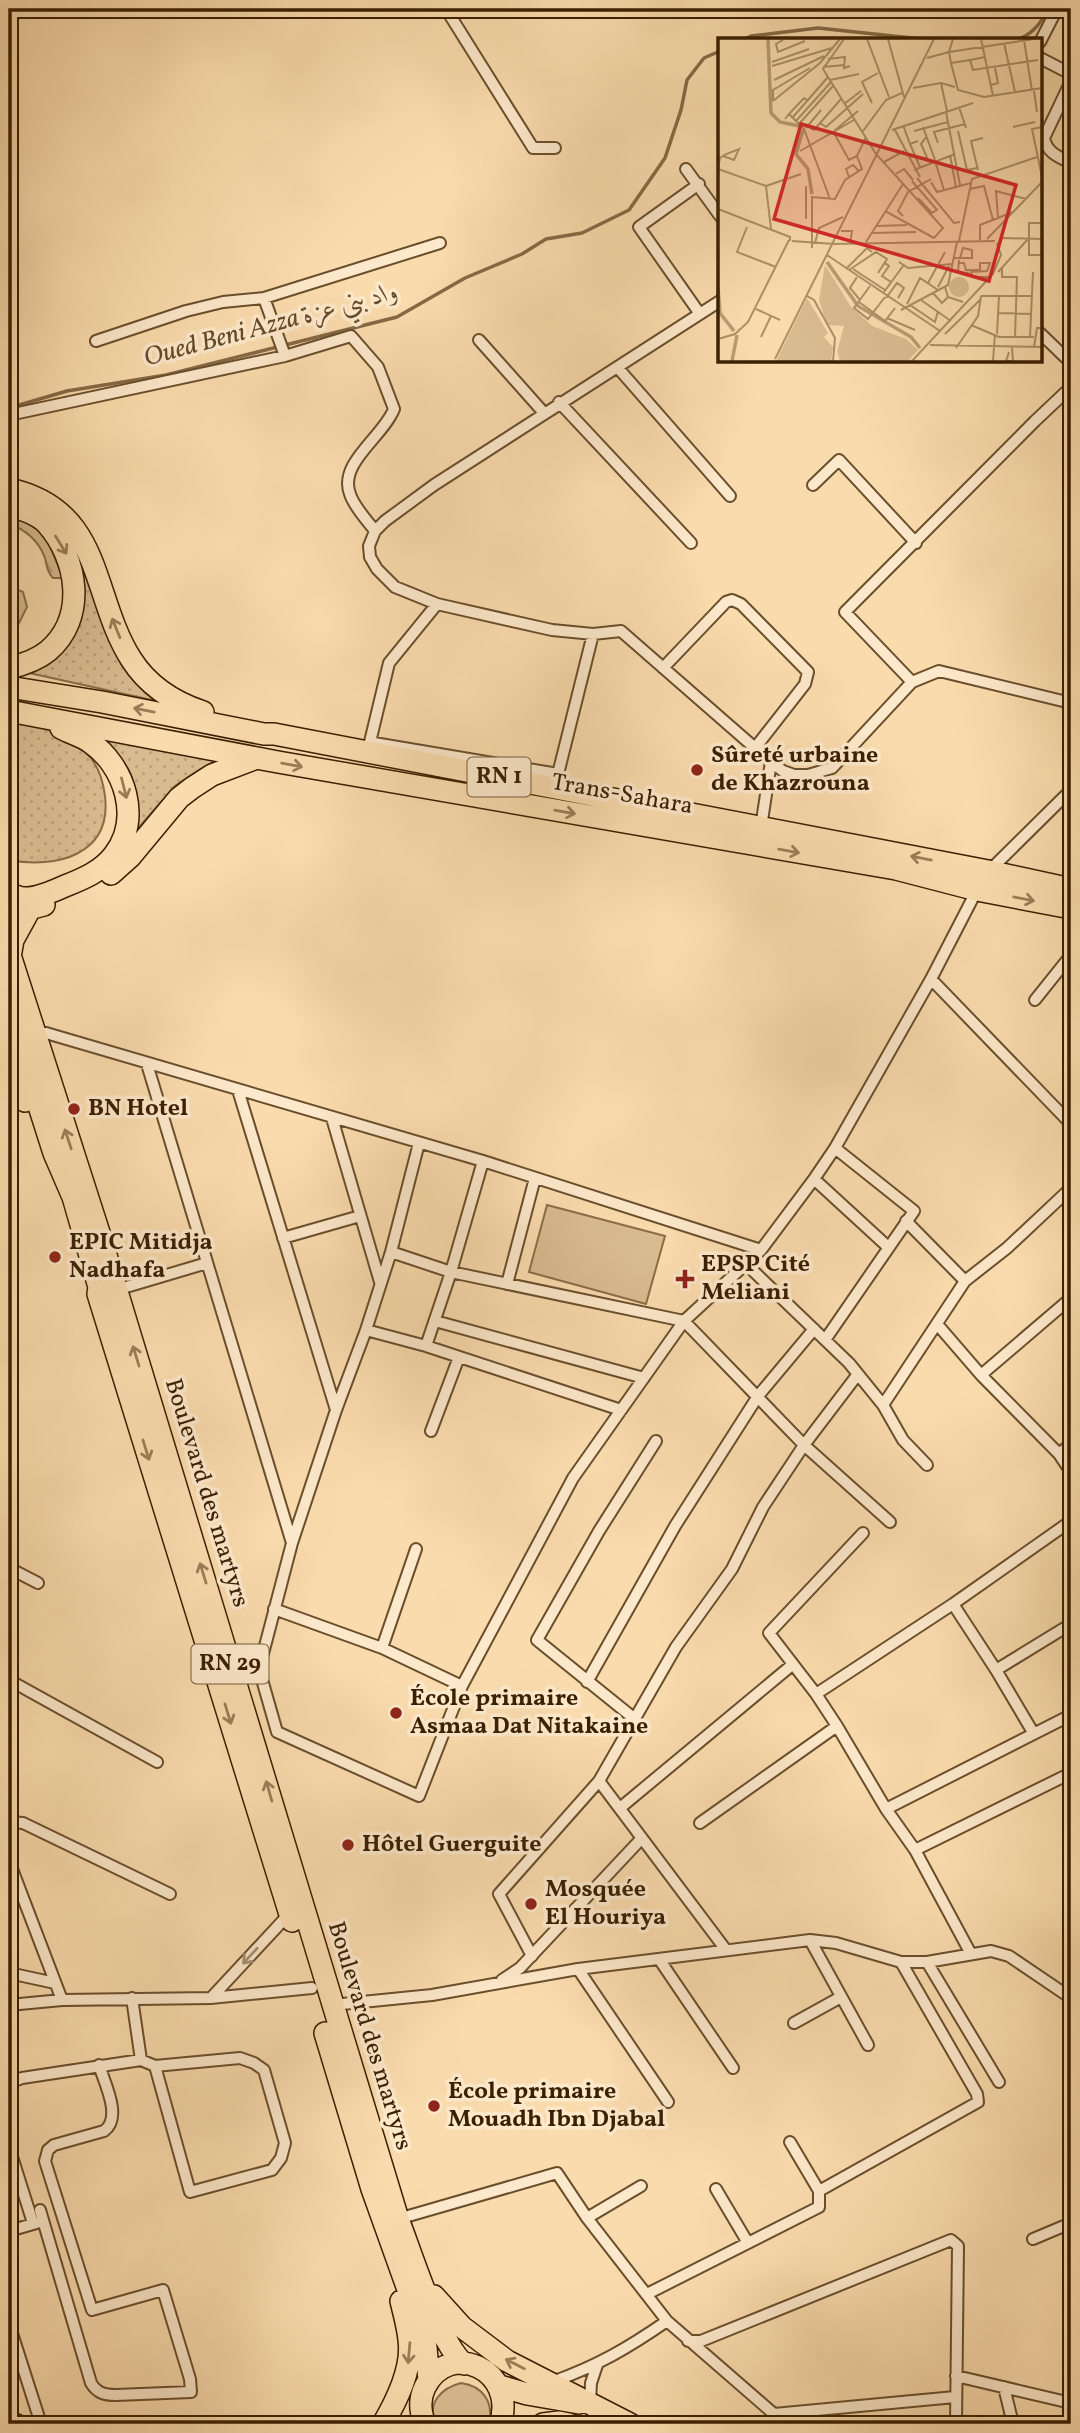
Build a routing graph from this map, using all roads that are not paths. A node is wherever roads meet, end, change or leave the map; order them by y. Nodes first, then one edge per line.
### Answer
1 (446, 9) edge
2 (1057, 9) edge
3 (1042, 38) edge
4 (1042, 59) edge
5 (1071, 74) edge
6 (1071, 81) edge
7 (555, 148) dead end
8 (1071, 163) edge
9 (685, 169) dead end
10 (699, 184) junction
11 (718, 214) edge
12 (440, 243) dead end
13 (264, 298) junction
14 (718, 302) edge
15 (699, 314) junction
16 (1042, 335) edge
17 (478, 340) dead end
18 (96, 341) dead end
19 (1067, 355) edge
20 (285, 356) junction
21 (1071, 363) edge
22 (618, 368) junction
23 (1071, 387) edge
24 (559, 402) junction
25 (544, 413) junction
26 (9, 415) edge
27 (813, 485) dead end
28 (9, 489) edge
29 (730, 496) dead end
30 (9, 506) edge
31 (375, 531) junction
32 (691, 543) dead end
33 (916, 543) junction
34 (437, 604) junction
35 (593, 634) junction
36 (9, 668) edge
37 (663, 668) junction
38 (912, 682) junction
39 (9, 687) edge
40 (1071, 704) edge
41 (9, 711) edge
42 (37, 716) junction
43 (269, 734) junction
44 (370, 742) junction
45 (755, 747) junction
46 (257, 758) junction
47 (771, 762) junction
48 (1071, 790) edge
49 (761, 827) junction
50 (988, 871) junction
51 (1071, 889) edge
52 (977, 890) junction
53 (16, 903) edge
54 (1071, 908) edge
55 (10, 955) edge
56 (1071, 955) edge
57 (931, 979) junction
58 (1035, 1000) dead end
59 (9, 1012) edge
60 (34, 1033) junction
61 (147, 1064) junction
62 (9, 1065) edge
63 (238, 1090) junction
64 (332, 1118) junction
65 (1071, 1124) edge
66 (419, 1143) junction
67 (835, 1148) junction
68 (54, 1153) junction
69 (483, 1161) junction
70 (535, 1178) junction
71 (814, 1179) junction
72 (1071, 1188) edge
73 (360, 1216) junction
74 (906, 1221) junction
75 (283, 1238) junction
76 (887, 1246) junction
77 (761, 1250) junction
78 (391, 1252) junction
79 (207, 1263) junction
80 (746, 1264) junction
81 (451, 1272) junction
82 (965, 1281) junction
83 (380, 1282) junction
84 (507, 1284) junction
85 (116, 1290) junction
86 (1071, 1298) edge
87 (435, 1321) junction
88 (684, 1321) junction
89 (937, 1324) junction
90 (814, 1329) junction
91 (366, 1330) junction
92 (825, 1340) junction
93 (426, 1346) junction
94 (459, 1357) junction
95 (858, 1374) junction
96 (981, 1375) junction
97 (644, 1378) junction
98 (758, 1396) junction
99 (883, 1405) junction
100 (336, 1410) junction
101 (621, 1410) junction
102 (431, 1431) dead end
103 (656, 1441) dead end
104 (1071, 1444) edge
105 (804, 1445) junction
106 (1059, 1454) junction
107 (927, 1465) dead end
108 (1071, 1472) edge
109 (1071, 1521) edge
110 (890, 1522) dead end
111 (863, 1533) dead end
112 (292, 1543) junction
113 (416, 1549) dead end
114 (9, 1568) edge
115 (38, 1583) dead end
116 (953, 1604) junction
117 (274, 1609) junction
118 (1071, 1624) edge
119 (382, 1648) junction
120 (792, 1665) junction
121 (996, 1670) junction
122 (9, 1680) edge
123 (587, 1682) junction
124 (462, 1686) junction
125 (816, 1694) junction
126 (1071, 1716) edge
127 (636, 1720) junction
128 (837, 1726) junction
129 (1034, 1734) junction
130 (261, 1744) junction
131 (157, 1762) dead end
132 (1071, 1773) edge
133 (599, 1781) junction
134 (620, 1808) junction
135 (886, 1809) junction
136 (9, 1822) edge
137 (700, 1824) dead end
138 (642, 1838) junction
139 (915, 1850) junction
140 (9, 1861) edge
141 (170, 1894) dead end
142 (290, 1913) junction
143 (810, 1940) junction
144 (726, 1950) junction
145 (971, 1954) junction
146 (532, 1956) junction
147 (659, 1959) junction
148 (901, 1962) junction
149 (927, 1962) junction
150 (578, 1969) junction
151 (9, 1973) edge
152 (55, 1983) junction
153 (496, 1983) junction
154 (312, 1988) junction
155 (841, 1997) junction
156 (132, 1998) junction
157 (211, 1998) junction
158 (1071, 1998) edge
159 (62, 2000) junction
160 (9, 2005) edge
161 (332, 2005) junction
162 (794, 2023) dead end
163 (868, 2045) dead end
164 (141, 2060) junction
165 (99, 2064) junction
166 (155, 2066) junction
167 (733, 2068) dead end
168 (999, 2081) dead end
169 (9, 2083) edge
170 (668, 2102) dead end
171 (790, 2142) dead end
172 (9, 2147) edge
173 (641, 2186) dead end
174 (716, 2189) dead end
175 (819, 2191) junction
176 (60, 2204) junction
177 (36, 2217) junction
178 (587, 2218) junction
179 (398, 2219) junction
180 (1071, 2223) edge
181 (9, 2231) edge
182 (1033, 2239) dead end
183 (748, 2243) junction
184 (398, 2261) junction
185 (422, 2280) junction
186 (648, 2294) junction
187 (667, 2321) junction
188 (9, 2324) edge
189 (688, 2341) junction
190 (464, 2364) junction
191 (597, 2365) junction
192 (956, 2376) junction
193 (429, 2379) junction
194 (552, 2382) junction
195 (1004, 2387) junction
196 (506, 2389) junction
197 (955, 2397) junction
198 (1071, 2403) edge
199 (594, 2404) junction
200 (9, 2419) edge
201 (419, 2419) edge
202 (776, 2419) edge
203 (20, 2424) edge
204 (41, 2424) edge
205 (383, 2424) edge
206 (500, 2424) edge
207 (543, 2424) edge
208 (569, 2424) edge
209 (630, 2424) edge
210 (956, 2424) edge
211 (1013, 2424) edge

1 - 7 street
2 - 3 street
4 - 5 street
6 - 8 street
9 - 10 street
10 - 11 street
10 - 15 street
12 - 13 street
13 - 18 street
13 - 20 street
14 - 15 street
15 - 22 street
16 - 19 street
17 - 25 street
19 - 21 street
20 - 26 street
20 - 31 street
22 - 24 street
22 - 29 street
23 - 33 street
24 - 25 street
24 - 32 street
25 - 31 street
27 - 33 street
43 -> 28 highway
30 -> 36 highway
31 - 34 street
33 - 38 street
34 - 35 street
34 - 44 street
35 - 37 street
35 - 44 street
37 - 45 street
37 - 45 street
38 - 40 street
38 - 47 street
43 -> 39 highway, RN 1
41 - 42 highway, Trans-Sahara / RN 1
42 - 46 highway, Trans-Sahara / RN 1
42 -> 53 highway
43 - 44 street
43 - 49 highway, RN 1
45 - 47 street
46 -> 52 highway, Trans-Sahara / RN 1
46 - 53 highway
47 - 49 street
48 - 50 street
50 -> 49 highway, RN 1
50 - 51 highway, RN 1
50 - 52 street
52 -> 54 highway, RN 1
52 - 57 street
53 - 55 highway
55 - 60 highway, Boulevard des martyrs / RN 29
56 - 58 street
57 - 65 street
57 - 67 street
59 - 68 highway, Boulevard des martyrs / RN 29
60 - 61 street
85 -> 60 highway, Boulevard des martyrs / RN 29
61 - 63 street
61 - 79 street
62 - 68 highway
63 - 64 street
63 - 75 street
64 - 66 street
64 - 73 street
66 - 69 street
66 - 78 street
67 - 71 street
67 - 74 street
68 -> 130 highway, Boulevard des martyrs / RN 29
69 - 70 street
69 - 81 street
70 - 77 street
70 - 84 street
71 - 76 street
71 - 77 street
72 - 82 street
73 - 75 street
73 - 83 street
74 - 76 street
74 - 82 street
75 - 100 street
76 - 92 street
77 - 80 street
78 - 81 street
78 - 83 street
79 - 85 street
79 - 112 street
80 - 88 street
80 - 90 street
81 - 84 street
81 - 87 street
82 - 89 street
83 - 91 street
84 - 88 street
130 -> 85 highway, Boulevard des martyrs / RN 29
86 - 96 street
87 - 93 street
87 - 97 street
88 - 97 street
88 - 98 street
89 - 96 street
89 - 99 street
90 - 92 street
90 - 98 street
91 - 93 street
91 - 100 street
92 - 95 street
93 - 94 street
94 - 101 street
94 - 102 street
95 - 99 street
95 - 105 street
96 - 106 street
97 - 101 street
98 - 105 street
98 - 123 street
99 - 107 street
100 - 112 street
101 - 124 street
103 - 123 street
104 - 106 street
105 - 110 street
105 - 127 street
106 - 108 street
109 - 116 street
111 - 120 street
112 - 117 street
113 - 119 street
114 - 115 street
116 - 121 street
116 - 125 street
117 - 119 street
117 - 130 street
118 - 121 street
119 - 124 street
120 - 125 street
120 - 134 street
121 - 129 street
122 - 131 street
123 - 127 street
124 - 130 street
125 - 128 street
126 - 129 street
127 - 133 street
128 - 135 street
128 - 137 street
129 - 135 street
130 - 142 highway, Boulevard des martyrs / RN 29
161 -> 130 highway, Boulevard des martyrs / RN 29
132 - 139 street
133 - 134 street
133 - 146 street
134 - 138 street
135 - 139 street
136 - 141 street
138 - 144 street
138 - 146 street
139 - 145 street
140 - 152 street
142 - 154 highway, Boulevard des martyrs / RN 29
142 -> 157 street
143 - 144 street
143 - 148 street
143 - 155 street
144 - 147 street
145 - 149 street
145 - 158 street
146 - 153 street
147 - 150 street
147 - 167 street
148 - 149 street
148 - 175 street
149 - 168 street
150 - 153 street
150 - 170 street
151 - 152 street
152 - 159 street
153 - 161 street
154 - 157 street
154 - 184 highway, Boulevard des martyrs / RN 29
155 - 162 street
155 - 163 street
156 - 157 street
156 - 159 street
156 - 164 street
159 - 160 street
161 - 179 highway, Boulevard des martyrs / RN 29
164 - 165 street
164 - 166 street
165 - 169 street
165 - 176 street
166 - 166 street
171 - 175 street
172 - 177 street
173 - 178 street
174 - 183 street
175 - 183 street
176 - 177 street
176 - 177 street
177 - 181 street
178 - 179 street
178 - 186 street
179 - 185 highway, Boulevard des martyrs / RN 29
180 - 182 street
183 - 186 street
184 - 193 highway, Boulevard des martyrs / RN 29
184 -> 205 highway
185 - 190 highway, Boulevard des martyrs / RN 29
194 -> 185 highway
186 - 187 street
187 - 189 street
187 - 191 street
188 - 204 street
189 - 192 street
189 - 202 street
190 - 193 highway
190 - 196 highway
191 - 194 street
191 - 199 street
192 - 195 street
192 - 197 street
193 - 201 highway
194 - 196 highway
194 - 199 highway
195 - 198 street
195 - 211 street
196 - 199 highway
196 - 206 highway
197 - 202 street
197 - 210 street
199 - 209 highway
200 - 203 main road
207 - 208 highway

